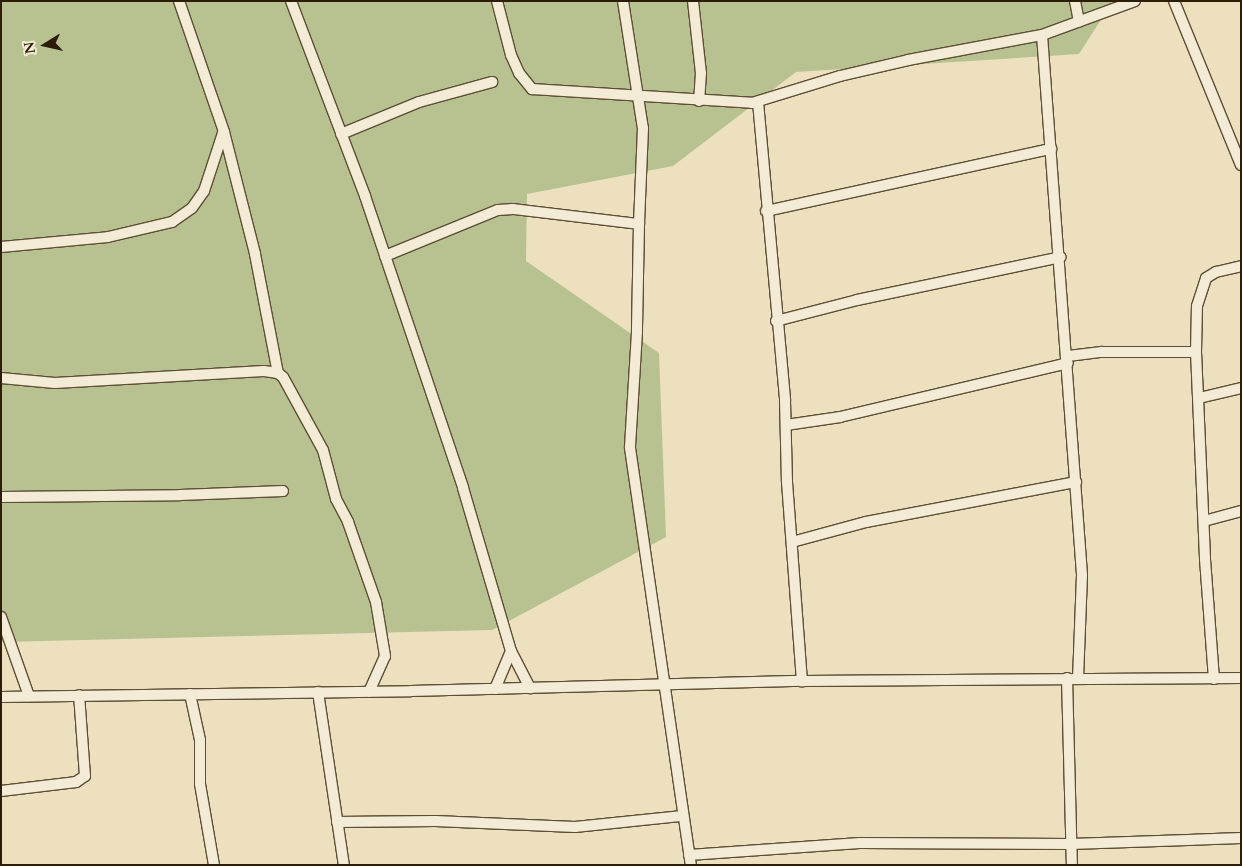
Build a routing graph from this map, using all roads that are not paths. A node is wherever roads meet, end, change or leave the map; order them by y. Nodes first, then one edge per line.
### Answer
1 (179, 1) edge
2 (292, 1) edge
3 (497, 1) edge
4 (623, 1) edge
5 (693, 1) edge
6 (1074, 1) edge
7 (1135, 1) edge
8 (1174, 1) edge
9 (1079, 22) junction
10 (1042, 35) junction
11 (492, 82) dead end
12 (639, 96) junction
13 (699, 101) junction
14 (758, 102) junction
15 (224, 132) junction
16 (341, 134) junction
17 (1051, 149) junction
18 (1241, 164) edge
19 (766, 211) junction
20 (639, 224) junction
21 (1, 248) edge
22 (385, 256) junction
23 (1061, 257) junction
24 (1241, 266) edge
25 (776, 321) junction
26 (1196, 352) junction
27 (1068, 360) junction
28 (278, 373) junction
29 (1, 378) edge
30 (1241, 388) edge
31 (1199, 398) junction
32 (786, 425) junction
33 (1076, 482) junction
34 (283, 490) dead end
35 (1, 497) edge
36 (1241, 511) edge
37 (1204, 521) junction
38 (792, 542) junction
39 (1, 617) edge
40 (5, 636) edge
41 (512, 651) junction
42 (1067, 678) junction
43 (1078, 678) junction
44 (1241, 678) edge
45 (1214, 679) junction
46 (802, 681) junction
47 (664, 684) junction
48 (530, 688) junction
49 (495, 689) junction
50 (318, 692) junction
51 (369, 692) junction
52 (190, 694) junction
53 (79, 695) junction
54 (1, 696) edge
55 (29, 696) junction
56 (1, 791) edge
57 (682, 816) junction
58 (337, 822) junction
59 (1241, 838) edge
60 (1071, 844) junction
61 (690, 860) edge
62 (214, 865) edge
63 (344, 865) edge
64 (1072, 865) edge

1 - 15 street
2 - 16 street
3 - 12 street
4 - 12 street
5 - 13 street
6 - 9 street
7 - 9 street
8 - 18 street
9 - 10 street
10 - 14 street
10 - 17 street
11 - 16 street
12 - 13 street
12 - 20 street
13 - 14 street
14 - 19 street
15 - 21 street
15 - 28 street
16 - 22 street
17 - 19 street
17 - 23 street
19 - 25 street
20 - 22 street
20 - 47 street
22 - 41 street
23 - 25 street
23 - 27 street
24 - 26 street
25 - 32 street
26 - 27 street
26 - 31 street
27 - 32 street
27 - 33 street
28 - 29 street
28 - 51 street
30 - 31 street
31 - 37 street
32 - 38 street
33 - 38 street
33 - 43 street
34 - 35 street
36 - 37 street
37 - 45 street
38 - 46 street
39 - 40 street
40 - 55 street
41 - 48 street
41 - 49 street
42 - 43 street
42 - 46 street
42 - 60 street
43 - 45 street
44 - 45 street
46 - 47 street
47 - 48 street
47 - 57 street
48 - 49 street
49 - 51 street
50 - 51 street
50 - 52 street
50 - 58 street
52 - 53 street
52 - 62 street
53 - 55 street
53 - 56 street
54 - 55 street
57 - 58 street
57 - 61 street
58 - 63 street
59 - 60 street
60 - 61 street
60 - 64 street

